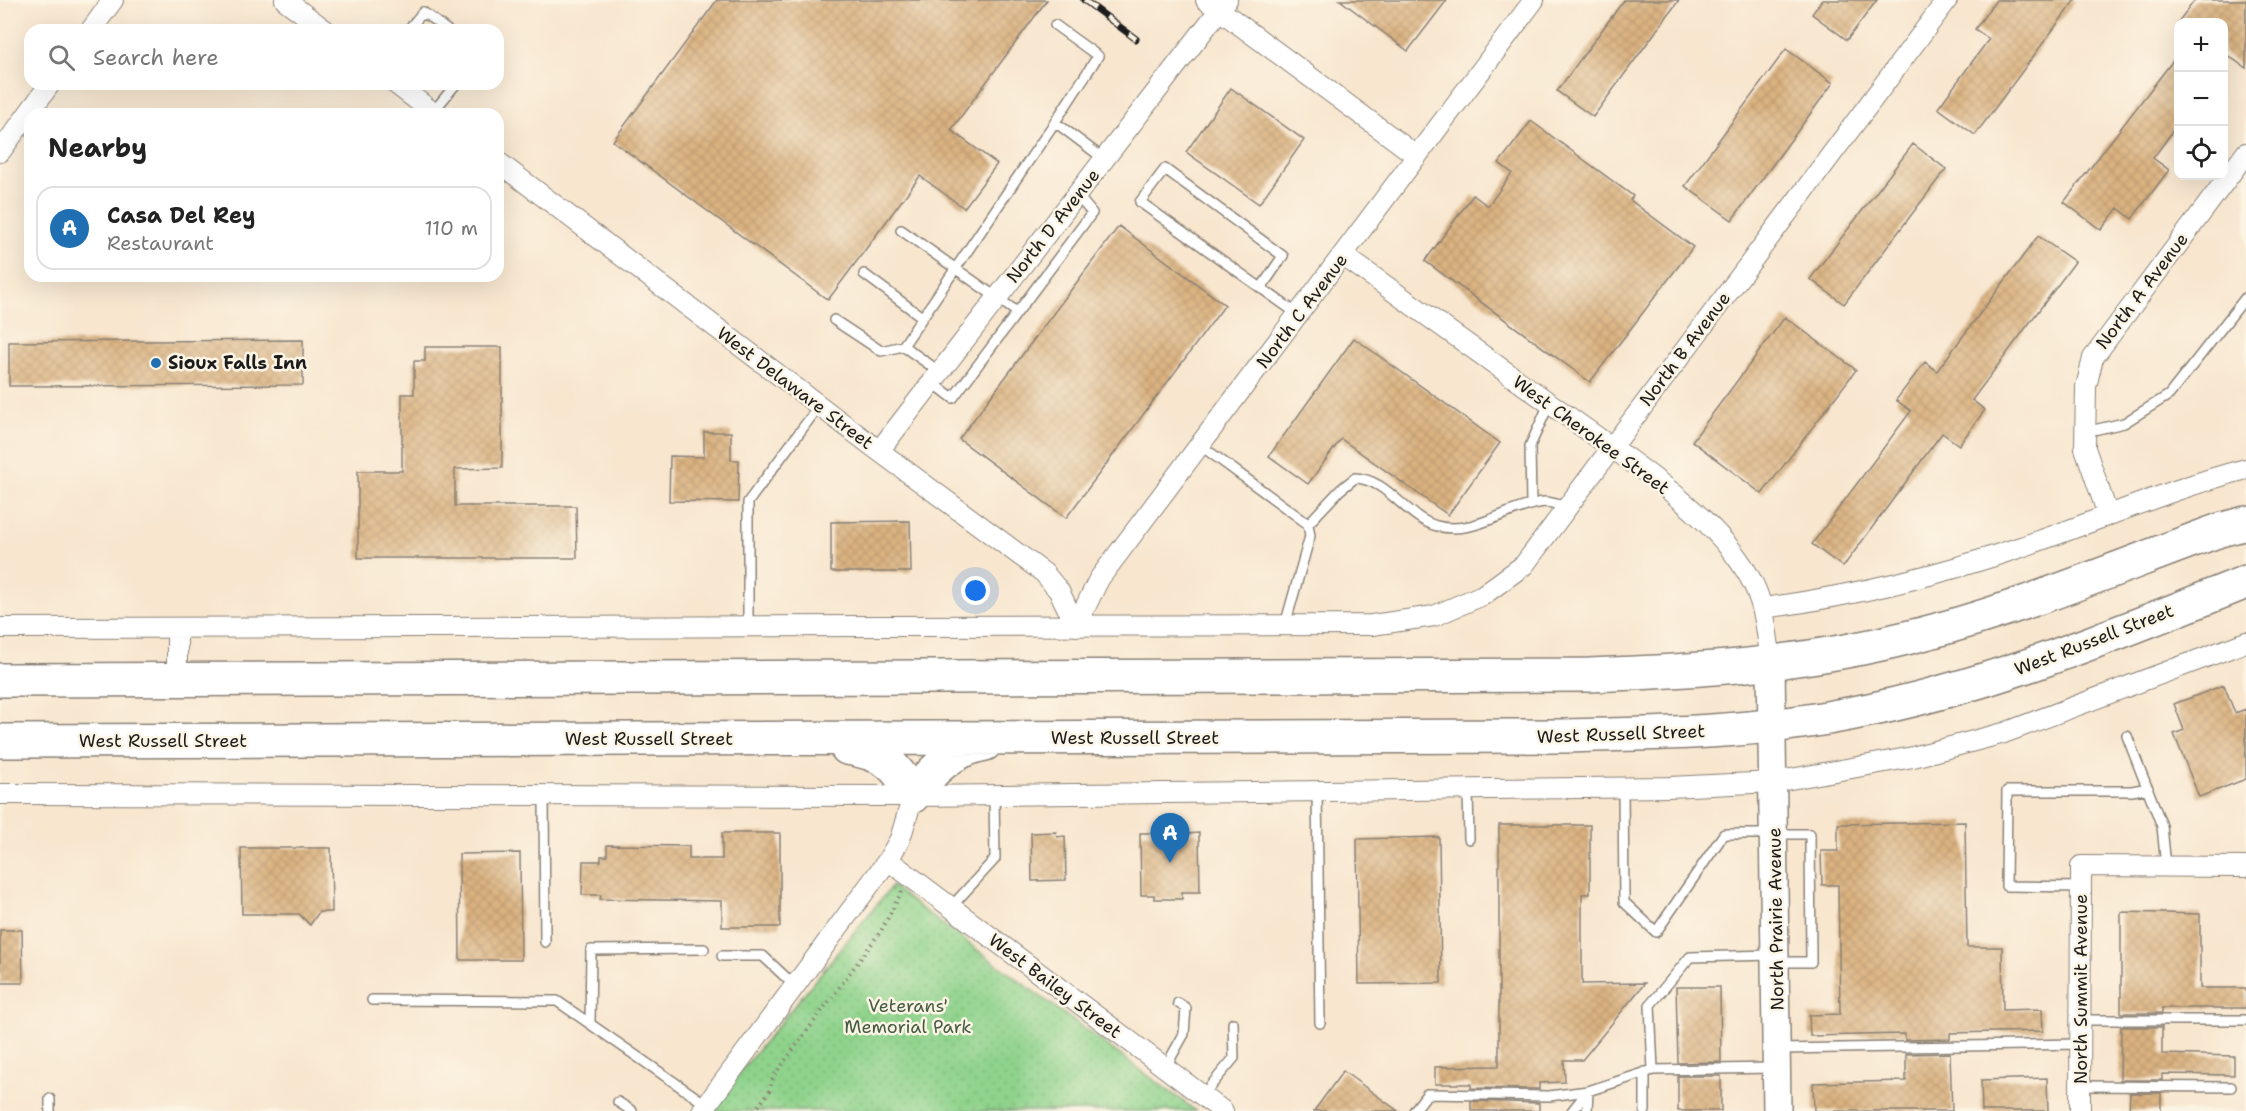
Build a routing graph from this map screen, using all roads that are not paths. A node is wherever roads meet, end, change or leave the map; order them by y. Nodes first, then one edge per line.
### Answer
1 (113, 0) edge
2 (285, 0) edge
3 (1534, 0) edge
4 (1947, 0) edge
5 (1218, 3) edge
6 (95, 24) edge
7 (317, 24) edge
8 (413, 24) edge
9 (439, 24) edge
10 (1054, 25) dead end
11 (46, 90) edge
12 (404, 90) edge
13 (451, 90) edge
14 (32, 108) edge
15 (427, 108) edge
16 (438, 108) edge
17 (24, 119) edge
18 (1055, 122) junction
19 (0, 152) edge
20 (2246, 153) edge
21 (1417, 156) junction
22 (1104, 159) junction
23 (504, 167) edge
24 (1077, 195) junction
25 (901, 230) dead end
26 (1344, 256) junction
27 (956, 268) junction
28 (864, 273) dead end
29 (1261, 288) junction
30 (2246, 297) edge
31 (997, 298) junction
32 (1017, 312) junction
33 (1299, 315) junction
34 (922, 317) junction
35 (834, 320) dead end
36 (903, 346) junction
37 (936, 377) junction
38 (1550, 404) junction
39 (819, 406) junction
40 (2085, 432) junction
41 (1200, 445) junction
42 (1611, 447) junction
43 (879, 451) junction
44 (2246, 469) edge
45 (1531, 506) junction
46 (1567, 507) junction
47 (2108, 515) junction
48 (2246, 523) edge
49 (1308, 524) junction
50 (2246, 582) edge
51 (1764, 608) junction
52 (1285, 625) junction
53 (748, 626) junction
54 (1076, 626) junction
55 (0, 628) edge
56 (177, 628) junction
57 (2246, 642) edge
58 (1771, 663) junction
59 (177, 679) junction
60 (0, 680) edge
61 (1773, 726) junction
62 (2127, 736) dead end
63 (1019, 738) junction
64 (756, 739) junction
65 (0, 741) edge
66 (1774, 782) junction
67 (1623, 788) junction
68 (2148, 788) junction
69 (1468, 790) junction
70 (1317, 791) junction
71 (0, 794) edge
72 (544, 795) junction
73 (993, 795) junction
74 (913, 796) junction
75 (1775, 835) junction
76 (1469, 839) dead end
77 (888, 860) junction
78 (2166, 867) junction
79 (2246, 867) edge
80 (2081, 887) junction
81 (951, 907) junction
82 (545, 942) dead end
83 (704, 949) dead end
84 (722, 956) dead end
85 (1776, 959) junction
86 (795, 986) junction
87 (372, 1000) dead end
88 (1178, 1003) dead end
89 (2081, 1020) junction
90 (2246, 1020) edge
91 (1233, 1023) dead end
92 (1320, 1023) dead end
93 (590, 1024) junction
94 (2081, 1044) junction
95 (1777, 1059) junction
96 (1165, 1068) junction
97 (1649, 1071) junction
98 (2080, 1086) junction
99 (2230, 1087) dead end
100 (1588, 1091) junction
101 (1202, 1096) junction
102 (50, 1099) dead end
103 (618, 1102) dead end
104 (705, 1108) edge
105 (50, 1111) edge
106 (632, 1111) edge
107 (1223, 1111) edge
108 (1414, 1111) edge
109 (1572, 1111) edge
110 (1587, 1111) edge
111 (1646, 1111) edge
112 (1777, 1111) edge
113 (2080, 1111) edge

1 - 6 street
2 - 7 street
3 - 21 street, North C Avenue
4 - 42 street, North B Avenue
5 - 21 street
5 - 22 street, North D Avenue
8 - 9 lane
10 - 18 lane
11 - 14 street
12 - 15 street
13 - 16 lane
17 - 19 street
18 - 22 lane
18 - 27 lane
20 - 40 street, North A Avenue
21 - 26 street, North C Avenue
22 - 24 street, North D Avenue
23 - 39 street, West Delaware Street
24 - 31 street, North D Avenue
24 - 32 lane
25 - 27 lane
26 - 33 street, North C Avenue
26 - 38 street, West Cherokee Street
27 - 31 lane
27 - 34 lane
28 - 34 lane
29 - 29 lane
29 - 33 lane
30 - 40 lane
31 - 32 lane
31 - 37 street, North D Avenue
32 - 37 lane
33 - 41 street, North C Avenue
34 - 36 lane
35 - 36 lane
36 - 37 lane
37 - 43 street, North D Avenue
38 - 42 street, West Cherokee Street
38 - 45 lane
39 - 43 street, West Delaware Street
39 - 53 lane
40 - 47 street, North A Avenue
41 - 49 lane
41 - 54 street, North C Avenue
42 - 46 street, North B Avenue
42 - 51 street, West Cherokee Street
43 - 54 street, West Delaware Street
44 - 47 street
45 - 46 lane
45 - 49 lane
46 - 52 street, North B Avenue
47 - 51 street
48 - 58 highway
49 - 52 lane
50 - 61 highway, West Russell Street
51 - 58 street, West Cherokee Street
52 - 54 street
53 - 54 street
53 - 56 street
55 - 56 street
56 - 59 street
57 - 66 street
58 - 59 highway
58 - 61 street, North Prairie Avenue
59 - 60 highway
61 - 63 highway, West Russell Street
61 - 66 street, North Prairie Avenue
62 - 68 lane
63 - 64 highway, West Russell Street
63 - 74 highway
64 - 65 highway, West Russell Street
64 - 74 highway
66 - 67 street
66 - 75 street, North Prairie Avenue
67 - 69 street
67 - 75 lane
68 - 78 lane
68 - 80 lane
69 - 70 street
69 - 76 lane
70 - 73 street
70 - 92 lane
71 - 72 street
72 - 74 street
72 - 82 lane
73 - 74 street
73 - 81 lane
74 - 77 street
75 - 85 street, North Prairie Avenue
75 - 85 lane
77 - 81 street, West Bailey Street
77 - 86 street
78 - 79 street
78 - 80 street, North Summit Avenue
80 - 89 street, North Summit Avenue
81 - 96 street, West Bailey Street
83 - 93 lane
84 - 86 lane
85 - 95 street, North Prairie Avenue
85 - 97 lane
86 - 104 street
87 - 93 lane
88 - 96 lane
89 - 90 lane
89 - 94 street, North Summit Avenue
91 - 101 lane
93 - 104 lane
94 - 95 lane
94 - 98 street, North Summit Avenue
95 - 97 lane
95 - 112 street, North Prairie Avenue
96 - 101 street, West Bailey Street
97 - 100 lane
97 - 111 lane
98 - 99 lane
98 - 113 street, North Summit Avenue
100 - 108 lane
100 - 109 lane
100 - 110 lane
101 - 107 street, West Bailey Street
102 - 105 lane
103 - 106 lane

